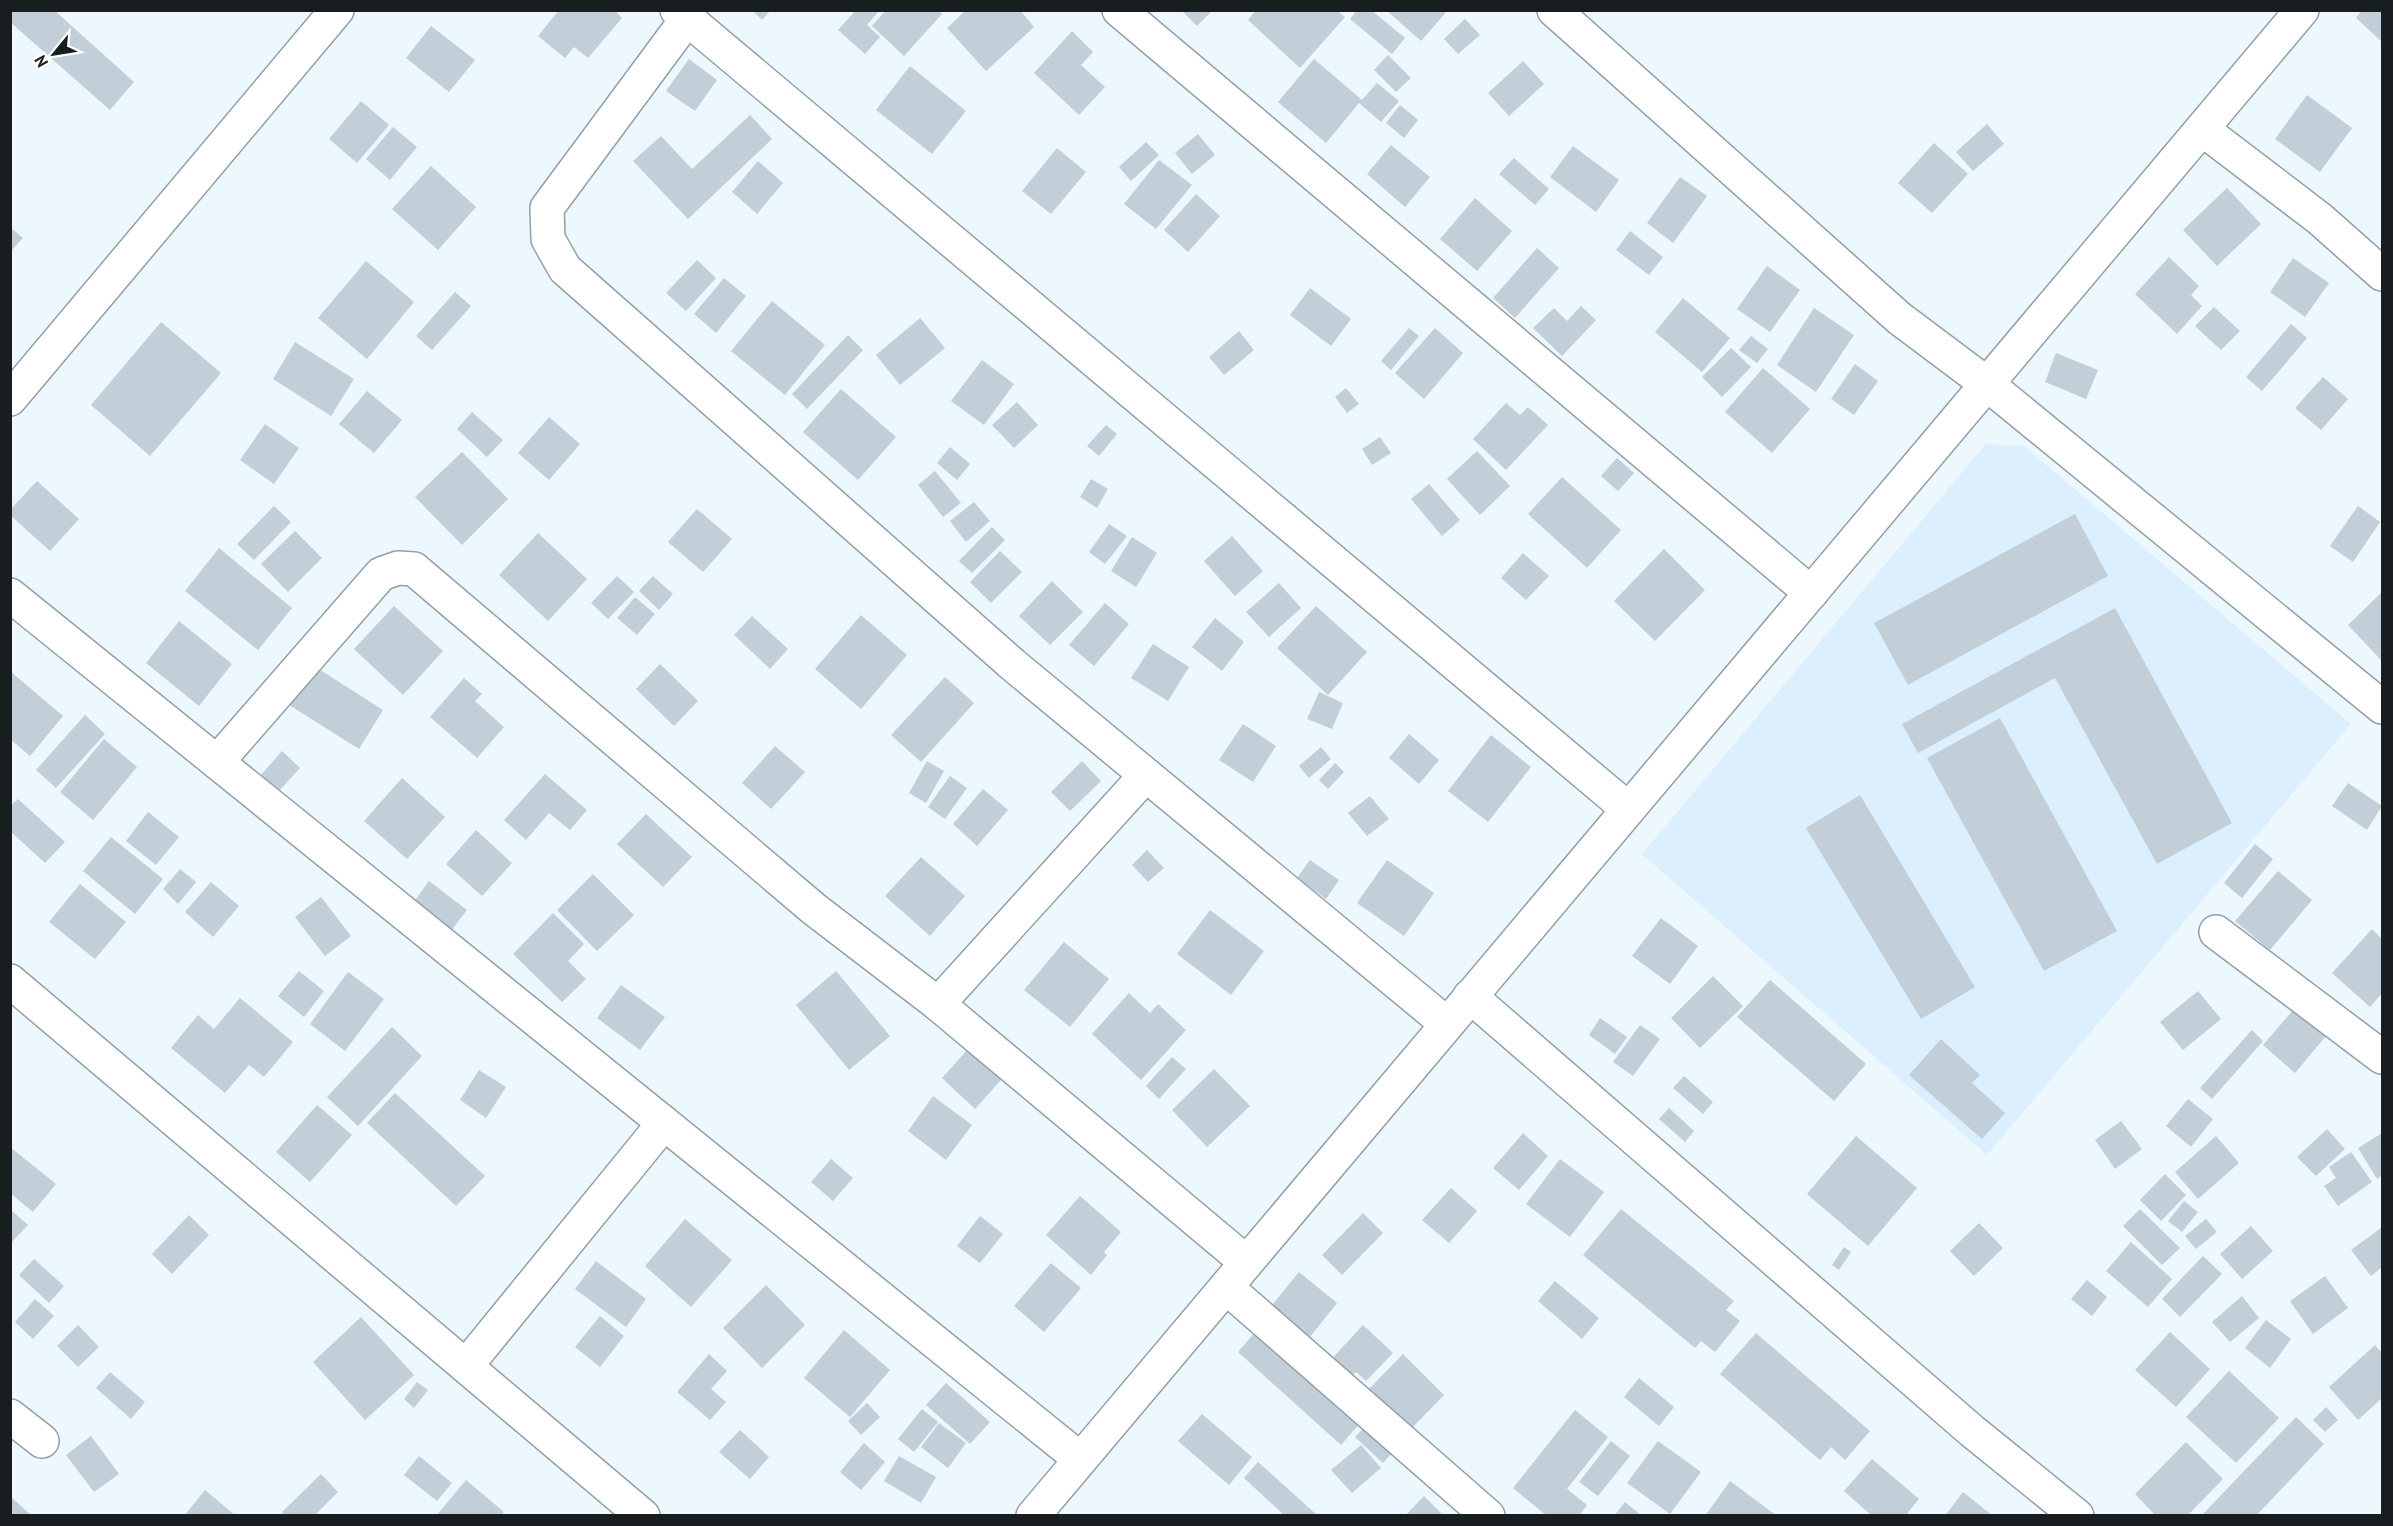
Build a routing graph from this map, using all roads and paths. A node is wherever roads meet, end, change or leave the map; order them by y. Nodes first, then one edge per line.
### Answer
1 (337, 10) edge
2 (1119, 10) edge
3 (1554, 10) edge
4 (2302, 10) edge
5 (682, 15) edge
6 (2202, 129) junction
7 (2382, 274) edge
8 (1987, 384) junction
9 (10, 399) edge
10 (1811, 593) junction
11 (10, 595) edge
12 (2382, 707) edge
13 (217, 762) junction
14 (1145, 776) junction
15 (1628, 809) junction
16 (2216, 932) dead end
17 (10, 981) edge
18 (1470, 996) junction
19 (939, 1004) junction
20 (1446, 1024) junction
21 (2382, 1057) edge
22 (664, 1123) junction
23 (1246, 1262) junction
24 (1226, 1287) junction
25 (466, 1366) junction
26 (10, 1416) edge
27 (42, 1441) dead end
28 (1080, 1459) junction
29 (643, 1515) edge
30 (1033, 1515) edge
31 (1488, 1515) edge
32 (2077, 1515) edge

1 - 9 street
2 - 10 street
3 - 8 street
4 - 6 street
5 - 14 street
5 - 15 street
6 - 7 street
6 - 8 street
8 - 10 street
8 - 12 street
10 - 15 street
11 - 13 street
13 - 19 street
13 - 22 street
14 - 19 street
14 - 20 street
15 - 18 street
16 - 21 street
17 - 25 street
18 - 20 street
18 - 32 street
19 - 23 street
20 - 23 street
22 - 25 street
22 - 28 street
23 - 24 street
24 - 28 street
24 - 31 street
25 - 29 street
26 - 27 street
28 - 30 street

